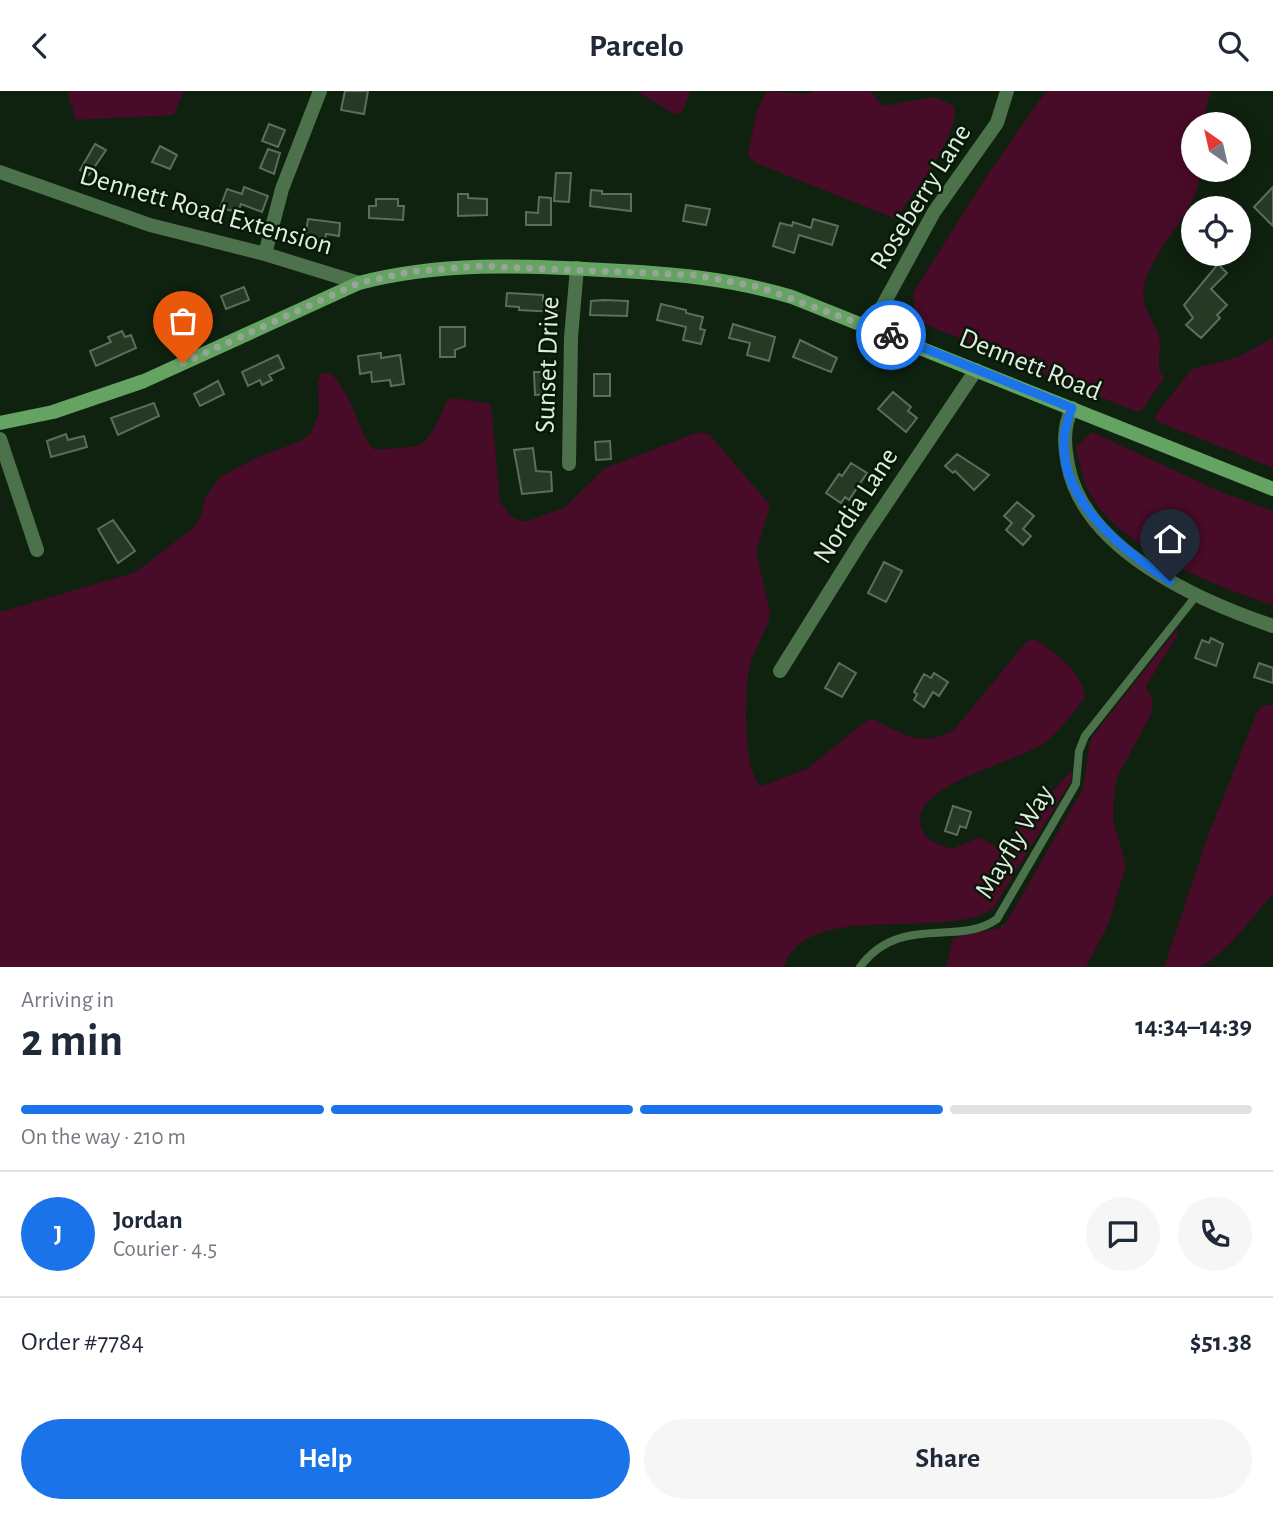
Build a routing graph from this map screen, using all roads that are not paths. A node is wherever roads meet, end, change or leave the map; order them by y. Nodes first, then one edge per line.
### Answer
1 (320, 91) edge
2 (1007, 91) edge
3 (0, 172) edge
4 (265, 254) junction
5 (576, 268) junction
6 (359, 283) junction
7 (871, 327) junction
8 (976, 370) junction
9 (1072, 408) junction
10 (0, 423) edge
11 (0, 439) edge
12 (569, 464) dead end
13 (1273, 489) edge
14 (37, 549) dead end
15 (1196, 596) junction
16 (1273, 626) edge
17 (780, 671) dead end
18 (860, 967) edge

1 - 4 street
2 - 7 street, Roseberry Lane
3 - 4 street, Dennett Road Extension
4 - 6 street, Dennett Road Extension
5 - 6 street, Dennett Road
5 - 7 street, Dennett Road
5 - 12 street, Sunset Drive
6 - 10 street, Dennett Road
7 - 8 street, Dennett Road
8 - 9 street, Dennett Road
8 - 17 street, Nordia Lane
9 - 13 street, Dennett Road
9 - 15 street
11 - 14 street
15 - 16 street
15 - 18 lane, Mayfly Way

